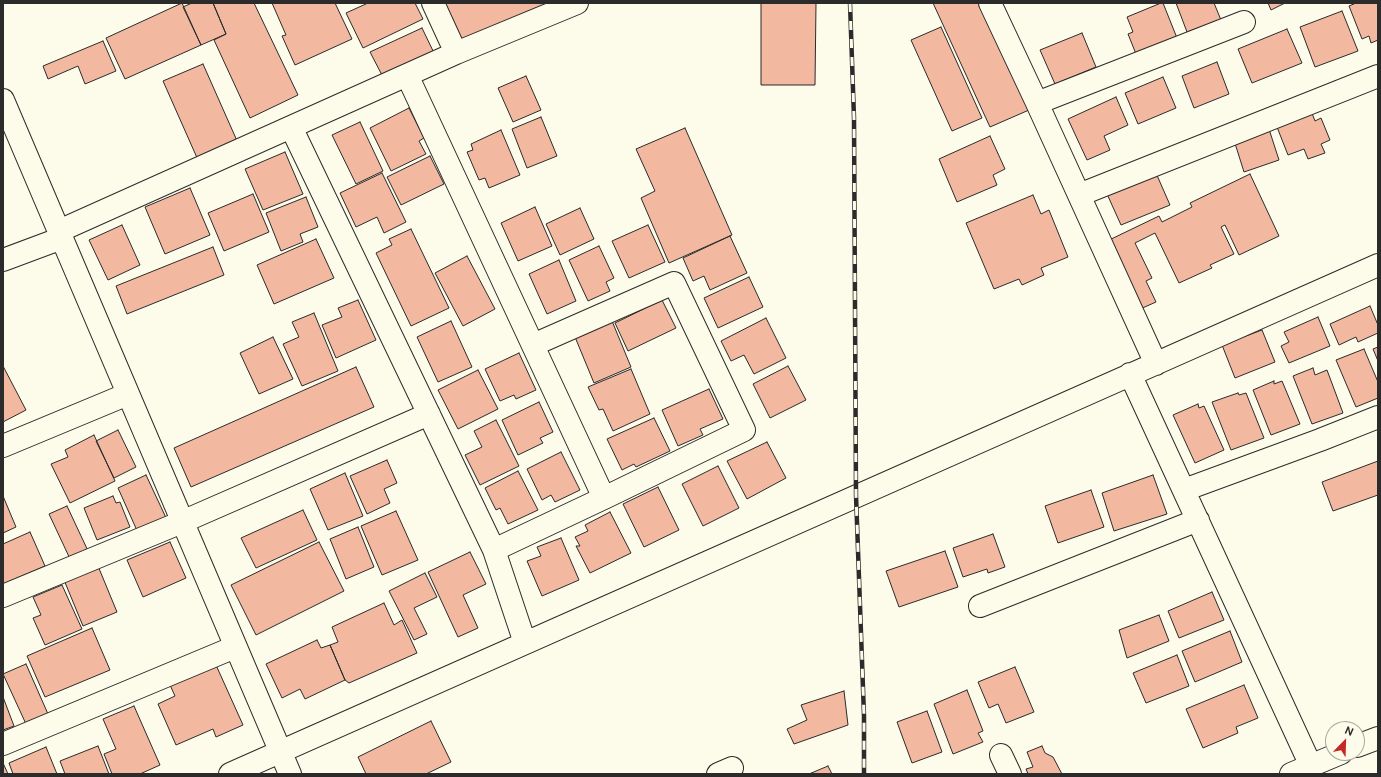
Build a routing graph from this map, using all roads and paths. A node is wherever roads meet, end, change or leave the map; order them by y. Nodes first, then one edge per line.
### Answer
1 (433, 3) edge
2 (577, 3) edge
3 (990, 3) edge
4 (1244, 22) dead end
5 (456, 54) junction
6 (407, 75) junction
7 (1378, 76) edge
8 (3, 100) edge
9 (1037, 103) junction
10 (291, 127) junction
11 (1079, 195) junction
12 (61, 234) junction
13 (3, 260) edge
14 (1378, 265) edge
15 (533, 345) junction
16 (1156, 364) junction
17 (1130, 374) junction
18 (128, 394) junction
19 (429, 414) junction
20 (1378, 417) edge
21 (3, 446) edge
22 (1184, 490) junction
23 (604, 498) junction
24 (1198, 520) junction
25 (182, 522) junction
26 (494, 550) junction
27 (3, 596) edge
28 (980, 606) dead end
29 (525, 643) junction
30 (235, 647) junction
31 (1378, 738) edge
32 (1365, 743) edge
33 (3, 744) edge
34 (280, 752) junction
35 (1001, 754) dead end
36 (1325, 760) edge
37 (1301, 770) edge
38 (230, 774) edge
39 (290, 774) edge
40 (1010, 774) edge

1 - 5 street
2 - 5 street
3 - 9 street
4 - 9 street
5 - 6 street
6 - 10 street
6 - 15 street
7 - 11 street
8 - 12 street
9 - 11 street
10 - 12 street
10 - 19 street
11 - 16 street
12 - 13 street
12 - 18 street
14 - 16 street
15 - 23 street
15 - 23 street
16 - 17 street
17 - 22 street
17 - 29 street
18 - 21 street
18 - 25 street
19 - 25 street
19 - 26 street
20 - 22 street
22 - 24 street
23 - 26 street
24 - 28 street
24 - 37 street
25 - 27 street
25 - 30 street
26 - 29 street
29 - 34 street
30 - 33 street
30 - 34 street
31 - 32 street
34 - 38 street
34 - 39 street
35 - 40 street
36 - 37 street

